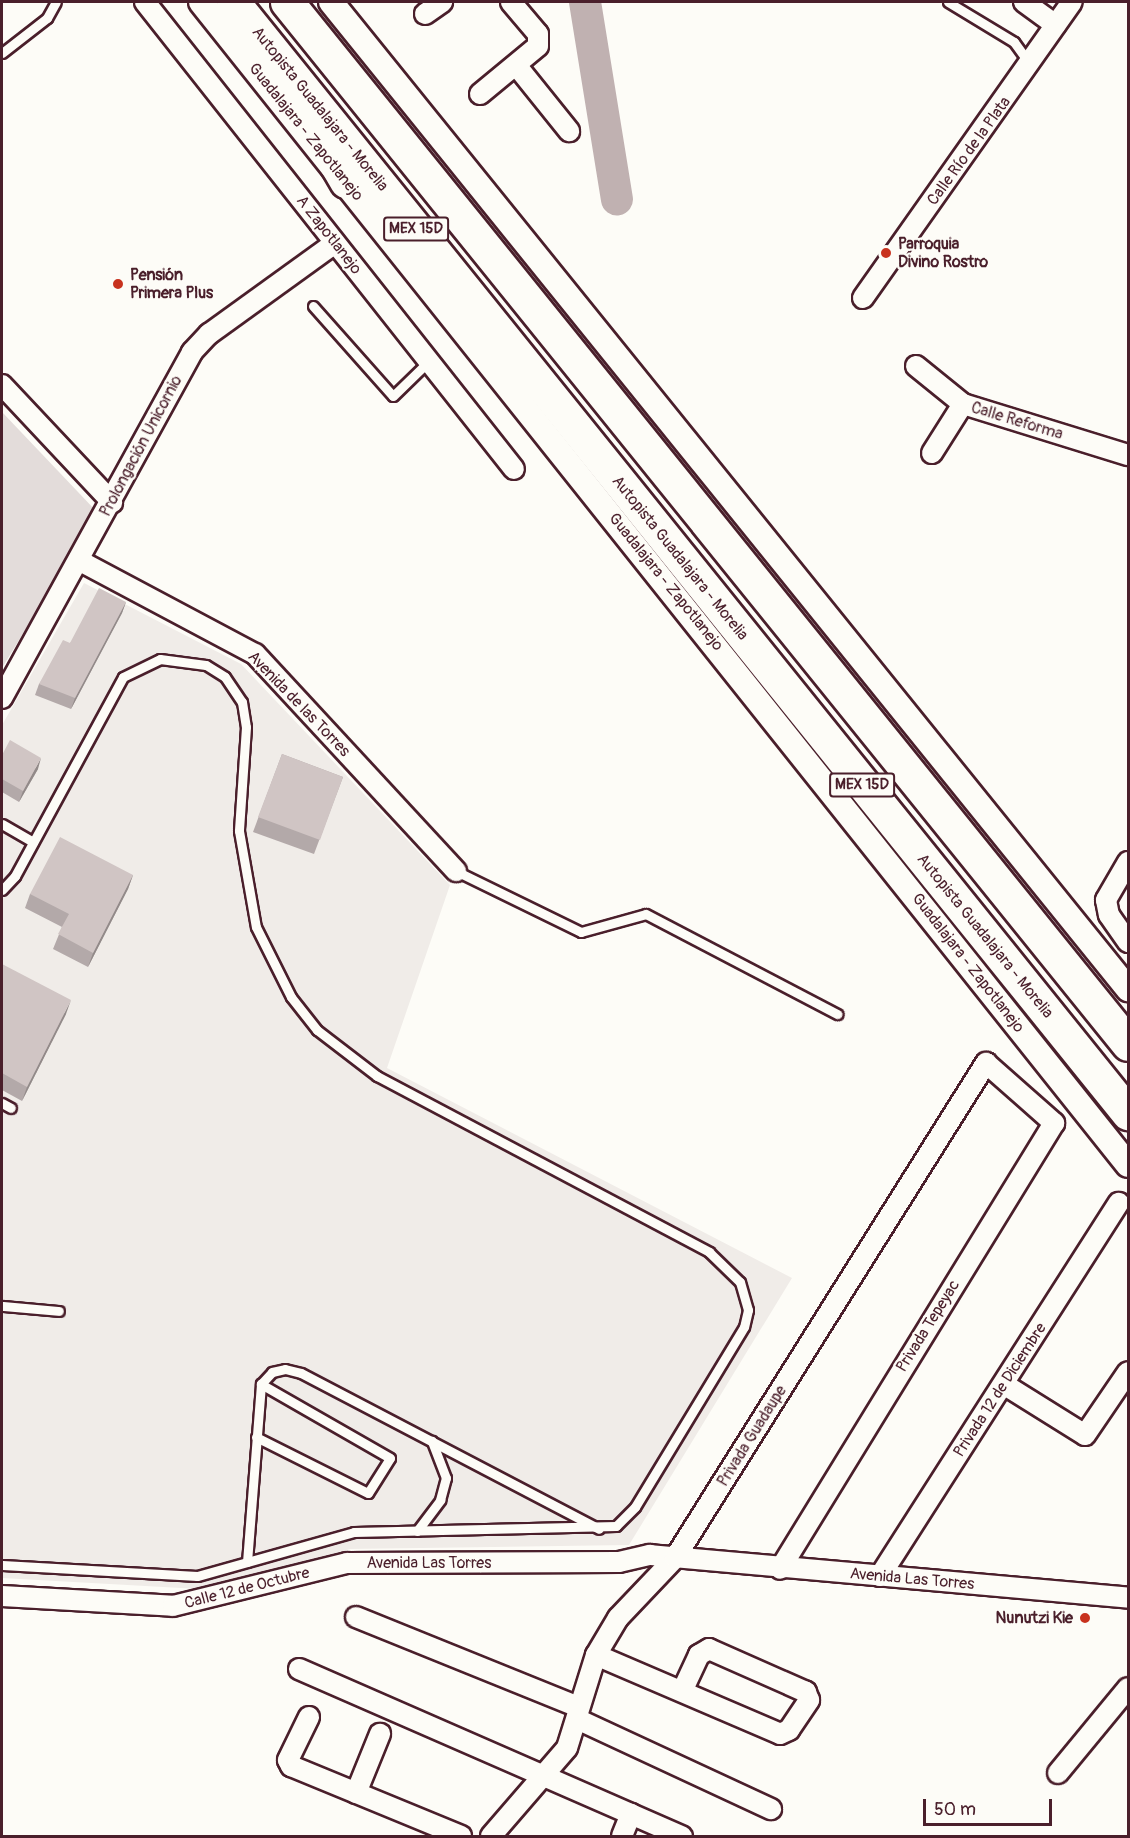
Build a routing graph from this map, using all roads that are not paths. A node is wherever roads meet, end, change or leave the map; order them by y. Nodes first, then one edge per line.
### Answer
1 (56, 2) edge
2 (145, 2) edge
3 (201, 2) edge
4 (234, 2) edge
5 (287, 2) edge
6 (331, 2) edge
7 (442, 2) edge
8 (511, 2) edge
9 (948, 2) edge
10 (1024, 2) edge
11 (1072, 2) edge
12 (425, 14) dead end
13 (1056, 25) junction
14 (261, 35) junction
15 (2, 53) edge
16 (516, 65) junction
17 (1030, 65) junction
18 (480, 94) dead end
19 (569, 131) dead end
20 (346, 181) junction
21 (335, 243) junction
22 (863, 298) dead end
23 (313, 306) dead end
24 (429, 361) junction
25 (916, 366) dead end
26 (2, 385) edge
27 (963, 404) junction
28 (932, 453) dead end
29 (1128, 454) edge
30 (514, 470) dead end
31 (112, 502) junction
32 (80, 561) junction
33 (2, 698) edge
34 (2, 824) edge
35 (33, 842) junction
36 (1128, 862) edge
37 (456, 871) joint
38 (2, 890) edge
39 (1128, 942) edge
40 (1128, 989) edge
41 (837, 1014) dead end
42 (1128, 1044) edge
43 (1022, 1091) joint
44 (2, 1103) edge
45 (11, 1108) dead end
46 (1128, 1113) edge
47 (1128, 1165) edge
48 (1119, 1203) dead end
49 (2, 1306) edge
50 (59, 1311) dead end
51 (1128, 1372) edge
52 (261, 1384) junction
53 (1005, 1384) junction
54 (256, 1437) junction
55 (432, 1441) junction
56 (601, 1530) junction
57 (417, 1531) junction
58 (247, 1562) junction
59 (347, 1563) joint
60 (671, 1563) junction
61 (2, 1565) edge
62 (780, 1569) junction
63 (880, 1576) junction
64 (2, 1596) edge
65 (1128, 1599) edge
66 (356, 1617) dead end
67 (596, 1655) junction
68 (299, 1669) dead end
69 (1128, 1688) edge
70 (682, 1691) junction
71 (578, 1713) junction
72 (309, 1717) dead end
73 (380, 1734) dead end
74 (1058, 1773) dead end
75 (543, 1778) junction
76 (356, 1793) junction
77 (771, 1809) dead end
78 (631, 1814) junction
79 (671, 1834) edge
80 (461, 1836) edge
81 (490, 1836) edge
82 (622, 1836) edge

1 - 15 lane
2 - 21 street, A Zapotlanejo
3 - 20 street, Guadalajara - Zapotlanejo
4 - 14 highway, Autopista Guadalajara - Morelia / MEX 15D
5 - 42 highway, MEX 15D
6 - 40 street
7 - 12 street
8 - 16 street
9 - 17 lane
10 - 13 street
11 - 13 street, Calle Río de la Plata
13 - 17 street, Calle Río de la Plata
14 - 20 highway
14 - 46 highway, Autopista Guadalajara - Morelia / MEX 15D
16 - 18 street
16 - 19 street
17 - 22 street, Calle Río de la Plata
20 - 47 street, Guadalajara - Zapotlanejo
21 - 24 street, A Zapotlanejo
21 - 31 street, Prolongación Unicornio
23 - 24 lane
24 - 30 street, A Zapotlanejo
25 - 27 street, Calle Reforma
26 - 31 street
27 - 28 street
27 - 29 street, Calle Reforma
31 - 32 street, Prolongación Unicornio
32 - 33 street, Prolongación Unicornio
32 - 37 street, Avenida de las Torres
34 - 35 lane
35 - 38 lane
35 - 56 lane
36 - 39 street
37 - 41 lane
43 - 60 street, Privada Guadaupe
43 - 62 street, Privada Tepeyac
44 - 45 lane
48 - 53 street, Privada 12 de Diciembre
49 - 50 lane
51 - 53 street
52 - 54 lane
52 - 54 lane
52 - 55 lane
53 - 63 street, Privada 12 de Diciembre
54 - 58 lane
55 - 56 lane
55 - 57 lane
56 - 57 lane
57 - 58 lane
58 - 61 lane
59 - 60 street, Avenida Las Torres
59 - 64 street, Calle 12 de Octubre
60 - 62 street, Avenida Las Torres
60 - 67 street, Privada Guadaupe
62 - 63 street, Avenida Las Torres
63 - 65 street, Avenida Las Torres
66 - 71 street
67 - 70 street
67 - 71 street, Privada Guadaupe
68 - 75 street
69 - 74 street
70 - 70 street
71 - 75 street, Privada Guadaupe
71 - 77 street
72 - 76 street
73 - 76 street
75 - 78 street
75 - 81 street, Privada Guadaupe
76 - 80 street
78 - 79 street
78 - 82 street

